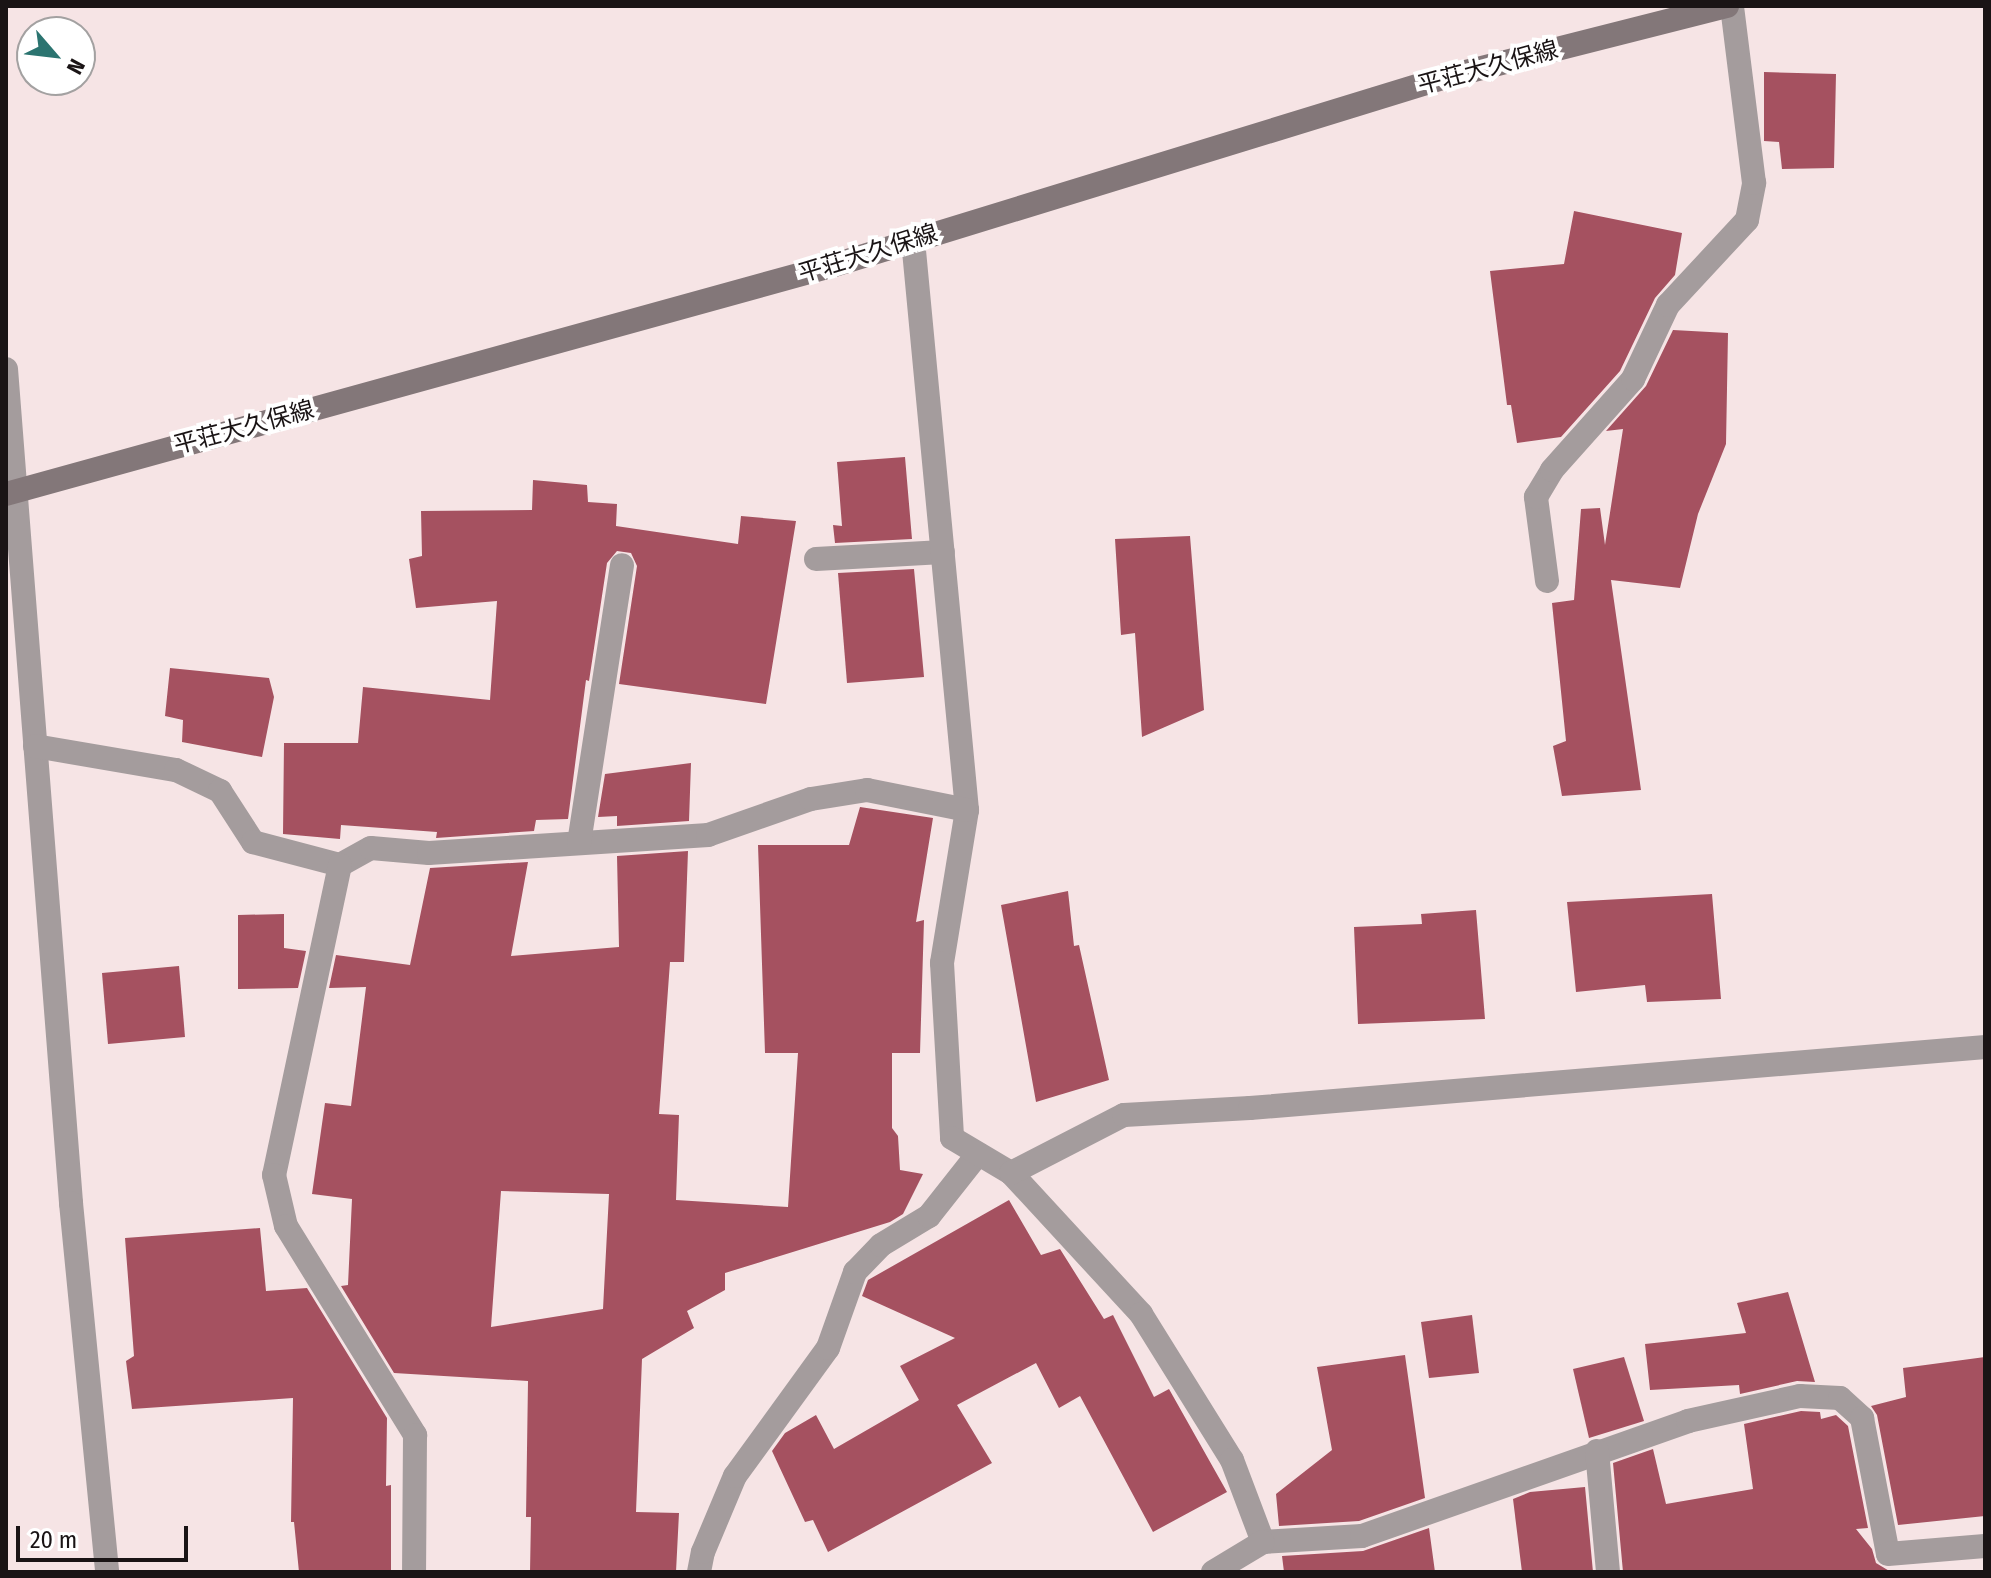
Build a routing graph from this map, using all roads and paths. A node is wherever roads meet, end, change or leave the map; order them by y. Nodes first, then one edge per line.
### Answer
1 (1729, 6) edge
2 (913, 240) junction
3 (6, 369) edge
4 (11, 492) edge
5 (943, 552) junction
6 (816, 559) dead end
7 (622, 565) dead end
8 (1547, 581) dead end
9 (35, 746) junction
10 (967, 810) junction
11 (579, 843) junction
12 (340, 865) junction
13 (1985, 1047) edge
14 (978, 1154) junction
15 (1011, 1173) junction
16 (1597, 1451) junction
17 (1263, 1542) junction
18 (1985, 1546) edge
19 (1216, 1571) edge
20 (107, 1572) edge
21 (414, 1572) edge
22 (699, 1572) edge
23 (1608, 1572) edge

1 - 2 main road, 平荘大久保線
1 - 8 street
2 - 4 main road, 平荘大久保線
2 - 5 street
3 - 4 street
4 - 9 street
5 - 6 street
5 - 10 street
7 - 11 street
9 - 12 street
9 - 20 street
10 - 11 street
10 - 14 street
11 - 12 street
12 - 21 street
13 - 15 street
14 - 15 street
14 - 22 street
15 - 17 street
16 - 17 street
16 - 18 street
16 - 23 street
17 - 19 street

